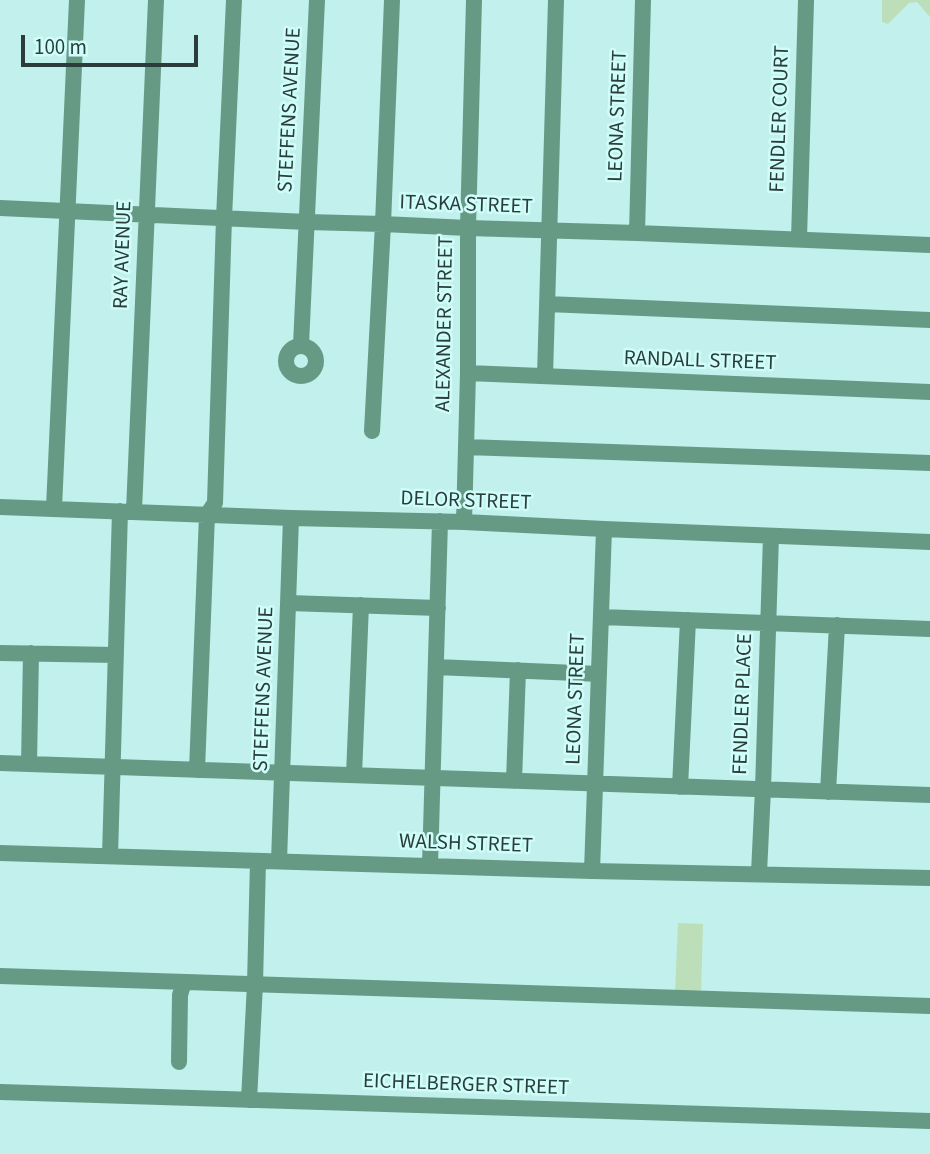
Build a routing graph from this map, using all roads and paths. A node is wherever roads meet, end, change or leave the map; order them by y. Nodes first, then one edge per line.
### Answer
1 (77, 0) edge
2 (156, 0) edge
3 (234, 0) edge
4 (317, 0) edge
5 (392, 0) edge
6 (474, 0) edge
7 (556, 0) edge
8 (643, 0) edge
9 (804, 0) edge
10 (811, 0) edge
11 (0, 208) edge
12 (68, 210) junction
13 (147, 214) junction
14 (224, 218) junction
15 (307, 222) junction
16 (383, 224) junction
17 (468, 229) junction
18 (549, 230) junction
19 (637, 233) junction
20 (799, 239) junction
21 (930, 245) edge
22 (547, 304) junction
23 (930, 320) edge
24 (301, 345) dead end
25 (468, 373) junction
26 (545, 376) junction
27 (930, 392) edge
28 (372, 431) dead end
29 (466, 447) junction
30 (930, 463) edge
31 (0, 507) edge
32 (54, 508) junction
33 (127, 511) junction
34 (207, 514) junction
35 (291, 517) junction
36 (440, 521) junction
37 (464, 522) junction
38 (604, 529) junction
39 (771, 536) junction
40 (930, 542) edge
41 (289, 603) junction
42 (361, 606) junction
43 (438, 608) junction
44 (601, 617) junction
45 (688, 620) junction
46 (768, 623) junction
47 (837, 625) junction
48 (930, 629) edge
49 (0, 653) edge
50 (31, 653) junction
51 (116, 655) junction
52 (436, 667) junction
53 (518, 670) junction
54 (599, 674) junction
55 (0, 763) edge
56 (29, 764) junction
57 (112, 767) junction
58 (197, 770) junction
59 (282, 773) junction
60 (354, 775) junction
61 (433, 778) junction
62 (514, 781) junction
63 (596, 784) junction
64 (680, 787) junction
65 (763, 789) junction
66 (828, 792) junction
67 (930, 795) edge
68 (0, 853) edge
69 (110, 856) junction
70 (258, 861) junction
71 (279, 861) junction
72 (430, 865) junction
73 (592, 871) junction
74 (759, 873) junction
75 (930, 878) edge
76 (0, 976) edge
77 (184, 982) junction
78 (255, 984) junction
79 (930, 1006) edge
80 (179, 1062) dead end
81 (0, 1092) edge
82 (249, 1100) junction
83 (930, 1121) edge

1 - 12 street
2 - 13 street, RAY AVENUE
3 - 14 street
4 - 15 street, STEFFENS AVENUE
5 - 16 street
6 - 17 street, ALEXANDER STREET
7 - 18 street
8 - 19 street, LEONA STREET
9 - 10 street, FENDLER COURT
9 - 20 street, FENDLER COURT
11 - 12 street, ITASKA STREET
12 - 13 street, ITASKA STREET
12 - 32 street
13 - 14 street, ITASKA STREET
13 - 33 street, RAY AVENUE
14 - 15 street, ITASKA STREET
14 - 34 street
15 - 16 street, ITASKA STREET
15 - 24 street, STEFFENS AVENUE
16 - 17 street, ITASKA STREET
16 - 28 street
17 - 18 street, ITASKA STREET
17 - 25 street, ALEXANDER STREET
18 - 19 street, ITASKA STREET
18 - 22 street
19 - 20 street, ITASKA STREET
20 - 21 street, ITASKA STREET
22 - 23 street
22 - 26 street
25 - 26 street, RANDALL STREET
25 - 29 street, ALEXANDER STREET
26 - 27 street, RANDALL STREET
29 - 30 street
29 - 37 street, ALEXANDER STREET
31 - 32 street, DELOR STREET
32 - 33 street, DELOR STREET
33 - 34 street, DELOR STREET
33 - 51 street, RAY AVENUE
34 - 35 street, DELOR STREET
34 - 58 street
35 - 36 street, DELOR STREET
35 - 41 street, STEFFENS AVENUE
36 - 37 street, DELOR STREET
36 - 43 street
37 - 38 street, DELOR STREET
38 - 39 street, DELOR STREET
38 - 44 street, LEONA STREET
39 - 40 street, DELOR STREET
39 - 46 street, FENDLER PLACE
41 - 42 street
41 - 59 street, STEFFENS AVENUE
42 - 43 street
42 - 60 street
43 - 52 street
44 - 45 street
44 - 54 street, LEONA STREET
45 - 46 street
45 - 64 street
46 - 47 street
46 - 65 street, FENDLER PLACE
47 - 48 street
47 - 66 street
49 - 50 street
50 - 51 street
50 - 56 street
51 - 57 street, RAY AVENUE
52 - 53 street
52 - 61 street
53 - 54 street
53 - 62 street
54 - 63 street, LEONA STREET
55 - 56 street
56 - 57 street
57 - 58 street
57 - 69 street, RAY AVENUE
58 - 59 street
59 - 60 street
59 - 71 street, STEFFENS AVENUE
60 - 61 street
61 - 62 street
61 - 72 street
62 - 63 street
63 - 64 street
63 - 73 street, LEONA STREET
64 - 65 street
65 - 66 street
65 - 74 street, FENDLER PLACE
66 - 67 street
68 - 69 street, WALSH STREET
69 - 70 street, WALSH STREET
70 - 71 street, WALSH STREET
70 - 78 street
71 - 72 street, WALSH STREET
72 - 73 street, WALSH STREET
73 - 74 street, WALSH STREET
74 - 75 street, WALSH STREET
76 - 77 street
77 - 78 street
77 - 80 street
78 - 79 street
78 - 82 street
81 - 82 street, EICHELBERGER STREET
82 - 83 street, EICHELBERGER STREET

